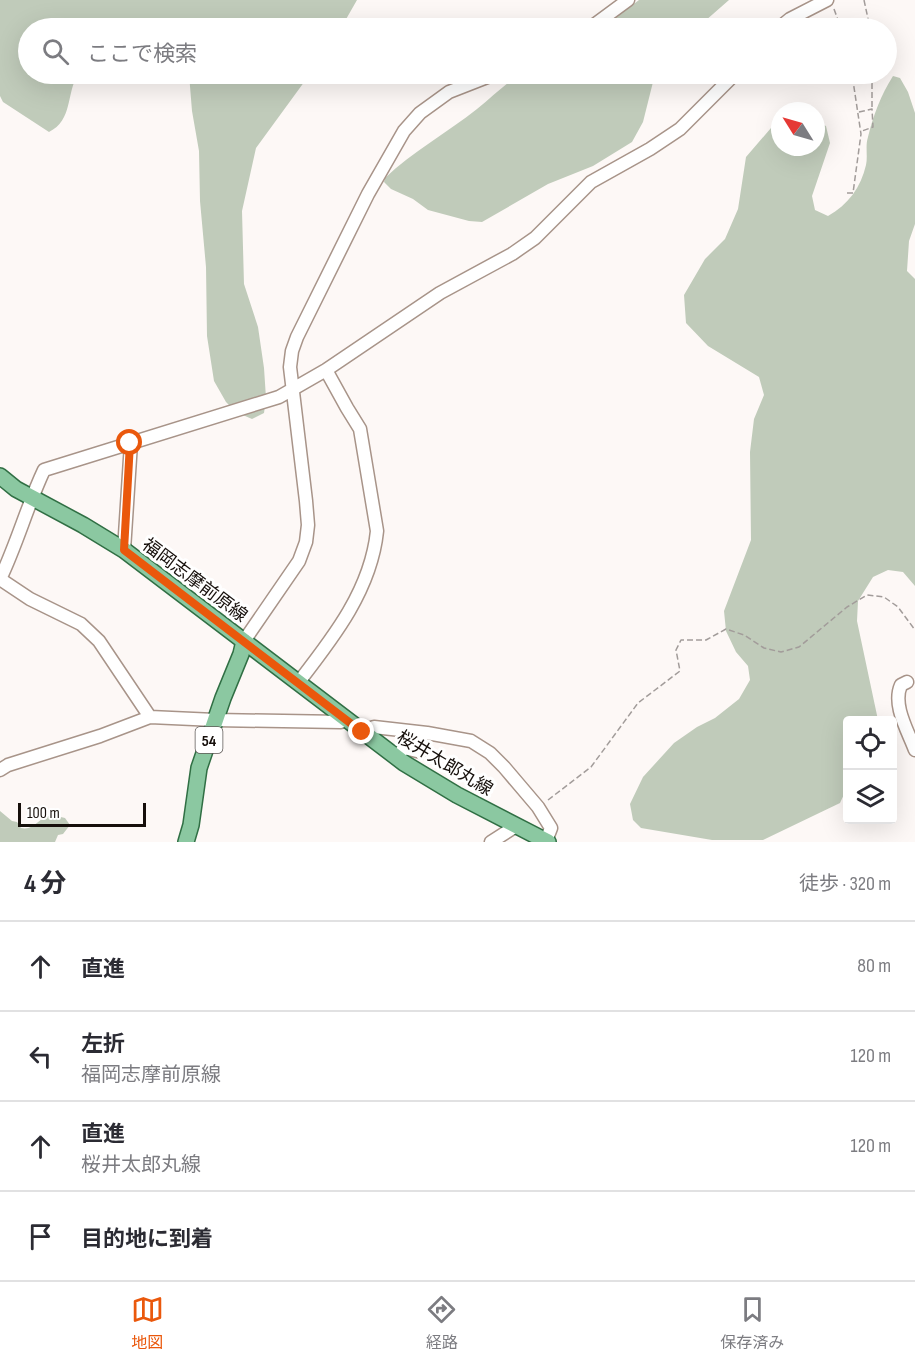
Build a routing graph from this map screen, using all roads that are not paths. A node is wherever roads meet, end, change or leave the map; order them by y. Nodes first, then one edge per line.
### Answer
1 (628, 0) edge
2 (830, 5) edge
3 (604, 18) edge
4 (794, 18) edge
5 (472, 84) edge
6 (725, 84) edge
7 (326, 370) junction
8 (294, 388) junction
9 (130, 443) junction
10 (0, 476) edge
11 (31, 498) junction
12 (124, 550) junction
13 (0, 579) edge
14 (244, 641) junction
15 (907, 682) dead end
16 (298, 683) junction
17 (150, 717) junction
18 (344, 719) junction
19 (215, 720) junction
20 (362, 732) junction
21 (915, 750) edge
22 (421, 752) dead end
23 (396, 758) junction
24 (0, 770) edge
25 (516, 826) junction
26 (547, 841) edge
27 (186, 842) edge
28 (491, 842) edge

1 - 3 street
2 - 4 street
5 - 8 street
6 - 7 street
7 - 8 street
7 - 16 street
8 - 9 street
8 - 14 street
9 - 11 street
9 - 12 street
10 - 11 main road, 福岡志摩前原線
11 - 12 main road, 福岡志摩前原線
11 - 13 street
12 - 14 main road, 福岡志摩前原線
13 - 17 street
14 - 16 main road, 桜井太郎丸線
14 - 19 main road, 54
15 - 21 street
16 - 18 main road, 桜井太郎丸線
17 - 19 street
17 - 24 street
18 - 19 street
18 - 20 main road, 桜井太郎丸線
19 - 27 main road, 54
20 - 23 main road, 桜井太郎丸線
20 - 26 street
22 - 23 street
23 - 25 main road, 桜井太郎丸線
25 - 26 main road, 桜井太郎丸線
25 - 28 street

